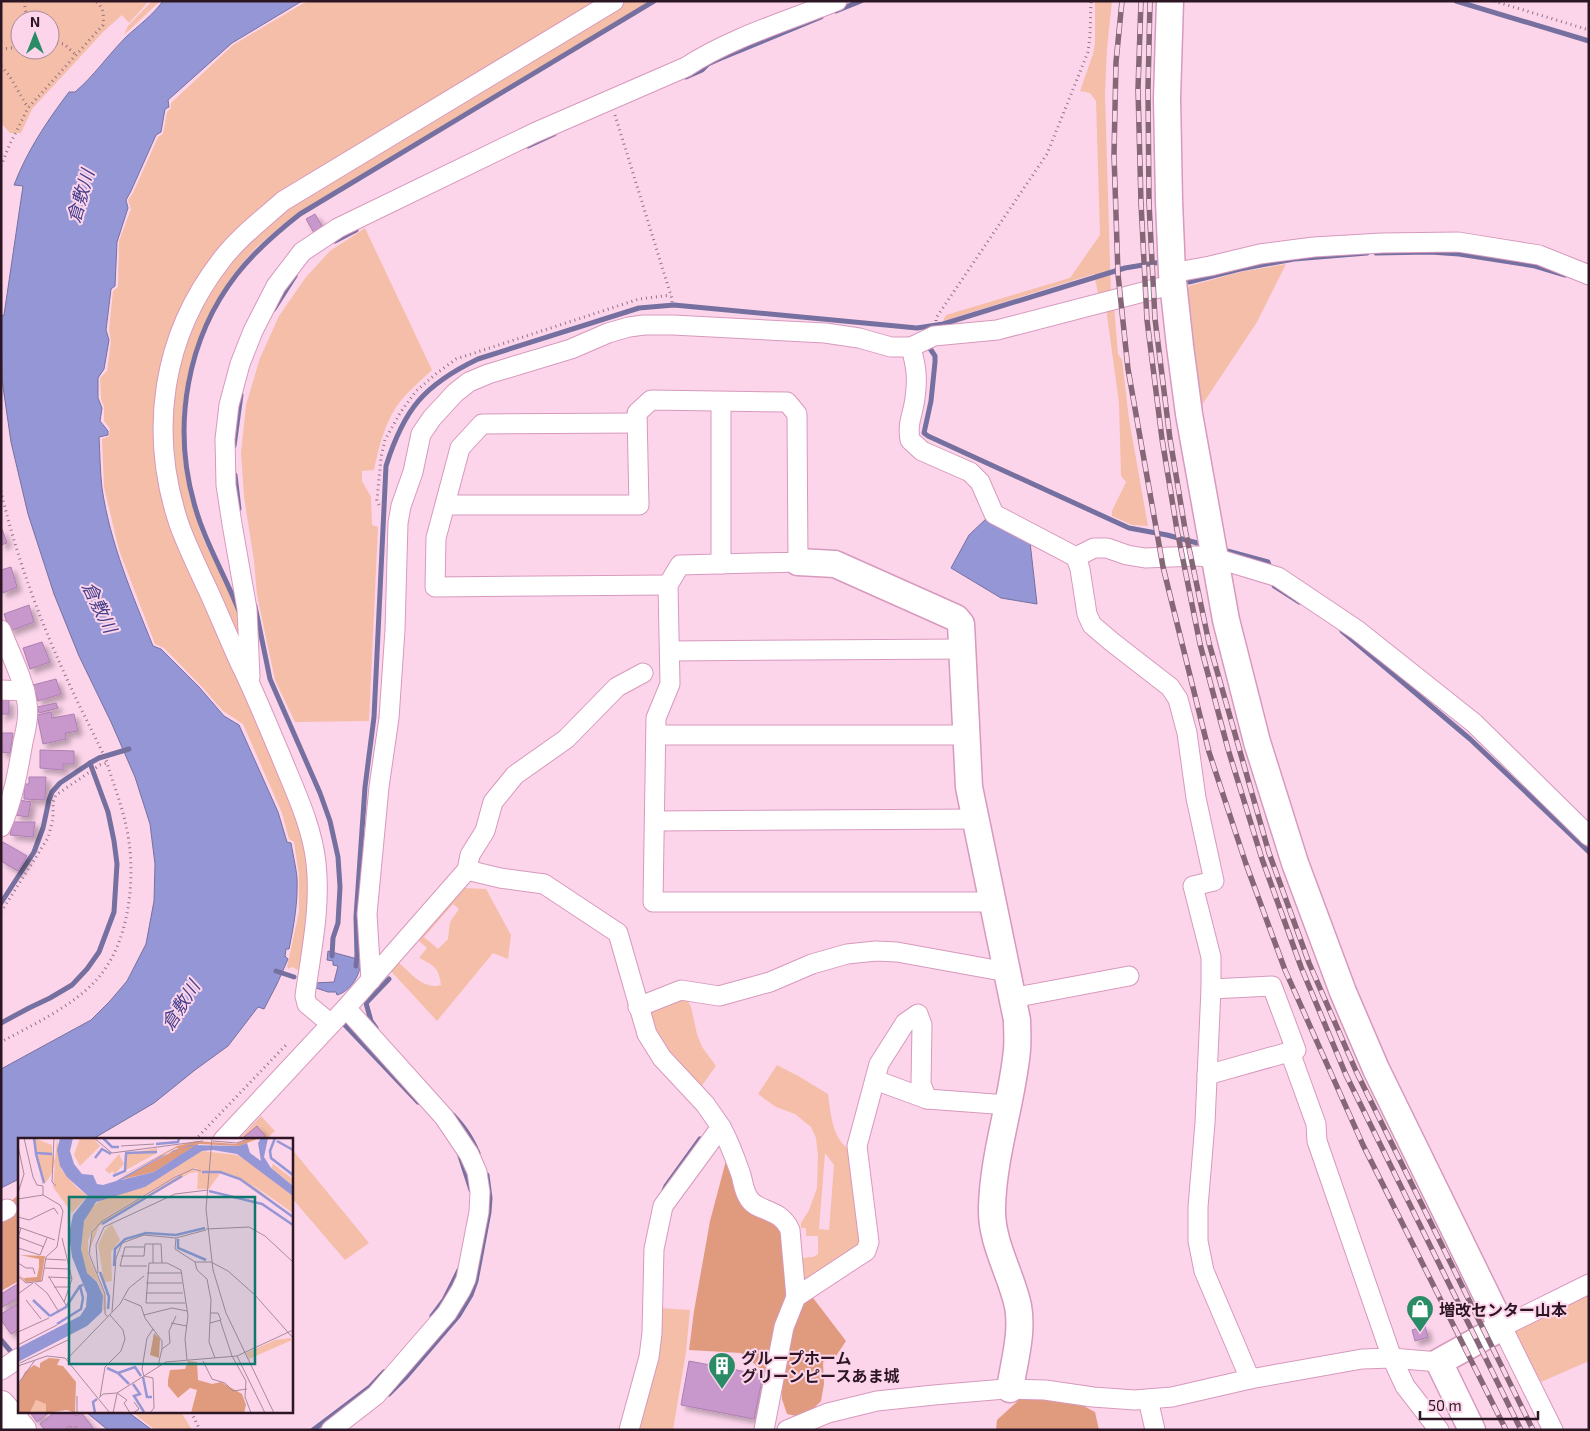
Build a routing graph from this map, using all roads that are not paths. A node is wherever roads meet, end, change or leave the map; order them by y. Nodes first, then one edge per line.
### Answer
1 (614, 1) edge
2 (837, 1) edge
3 (1170, 1) edge
4 (1589, 275) edge
5 (1173, 279) junction
6 (920, 343) junction
7 (721, 402) junction
8 (637, 423) junction
9 (445, 505) junction
10 (1213, 550) junction
11 (1076, 557) junction
12 (798, 562) junction
13 (721, 564) junction
14 (668, 585) junction
15 (1, 630) edge
16 (963, 649) junction
17 (670, 651) junction
18 (643, 673) dead end
19 (250, 683) junction
20 (1, 690) edge
21 (25, 691) junction
22 (656, 735) junction
23 (966, 735) junction
24 (10, 768) edge
25 (976, 819) junction
26 (655, 820) junction
27 (1, 828) edge
28 (1589, 836) edge
29 (467, 870) junction
30 (993, 902) junction
31 (1007, 972) junction
32 (1129, 976) dead end
33 (371, 980) junction
34 (1211, 989) junction
35 (1012, 998) junction
36 (638, 1006) junction
37 (346, 1008) junction
38 (331, 1024) junction
39 (1290, 1052) junction
40 (1207, 1075) junction
41 (876, 1080) junction
42 (927, 1099) junction
43 (1008, 1105) junction
44 (721, 1127) junction
45 (225, 1138) edge
46 (1589, 1284) edge
47 (796, 1298) junction
48 (1502, 1327) junction
49 (1392, 1358) junction
50 (18, 1359) edge
51 (1438, 1362) junction
52 (1, 1370) edge
53 (1250, 1379) junction
54 (1010, 1389) junction
55 (1148, 1399) junction
56 (1, 1405) edge
57 (22, 1430) edge
58 (330, 1430) edge
59 (629, 1430) edge
60 (764, 1430) edge
61 (787, 1430) edge
62 (1156, 1430) edge
63 (1439, 1430) edge
64 (1472, 1430) edge
65 (1553, 1430) edge

1 - 19 street
2 - 19 street
3 - 5 street
4 - 5 street
5 - 6 street
5 - 10 street
6 - 11 street
6 - 33 street
7 - 8 street
7 - 12 street
7 - 13 street
8 - 9 street
8 - 9 street
9 - 14 street
10 - 11 street
10 - 28 street
10 - 48 street
11 - 34 street
12 - 13 street
12 - 16 street
13 - 14 street
14 - 17 street
15 - 21 street
16 - 17 street
16 - 23 street
17 - 22 street
18 - 29 street
19 - 38 street
20 - 21 street
21 - 24 street
22 - 23 street
22 - 26 street
23 - 25 street
24 - 27 street
25 - 26 street
25 - 30 street
26 - 30 street
29 - 33 street
29 - 36 street
30 - 31 street
31 - 35 street
31 - 36 street
32 - 35 street
33 - 37 street
34 - 39 street
34 - 40 street
35 - 43 street
36 - 44 street
37 - 38 street
37 - 58 street
38 - 45 street
39 - 40 street
39 - 49 street
40 - 53 street
41 - 42 street
41 - 42 street
41 - 47 street
42 - 43 street
43 - 54 street
44 - 47 street
44 - 59 street
46 - 48 street
47 - 60 street
48 - 51 street
48 - 65 street
49 - 51 street
49 - 53 street
49 - 63 street
50 - 52 street
51 - 64 street
53 - 55 street
54 - 55 street
54 - 61 street
55 - 62 street
56 - 57 main road

